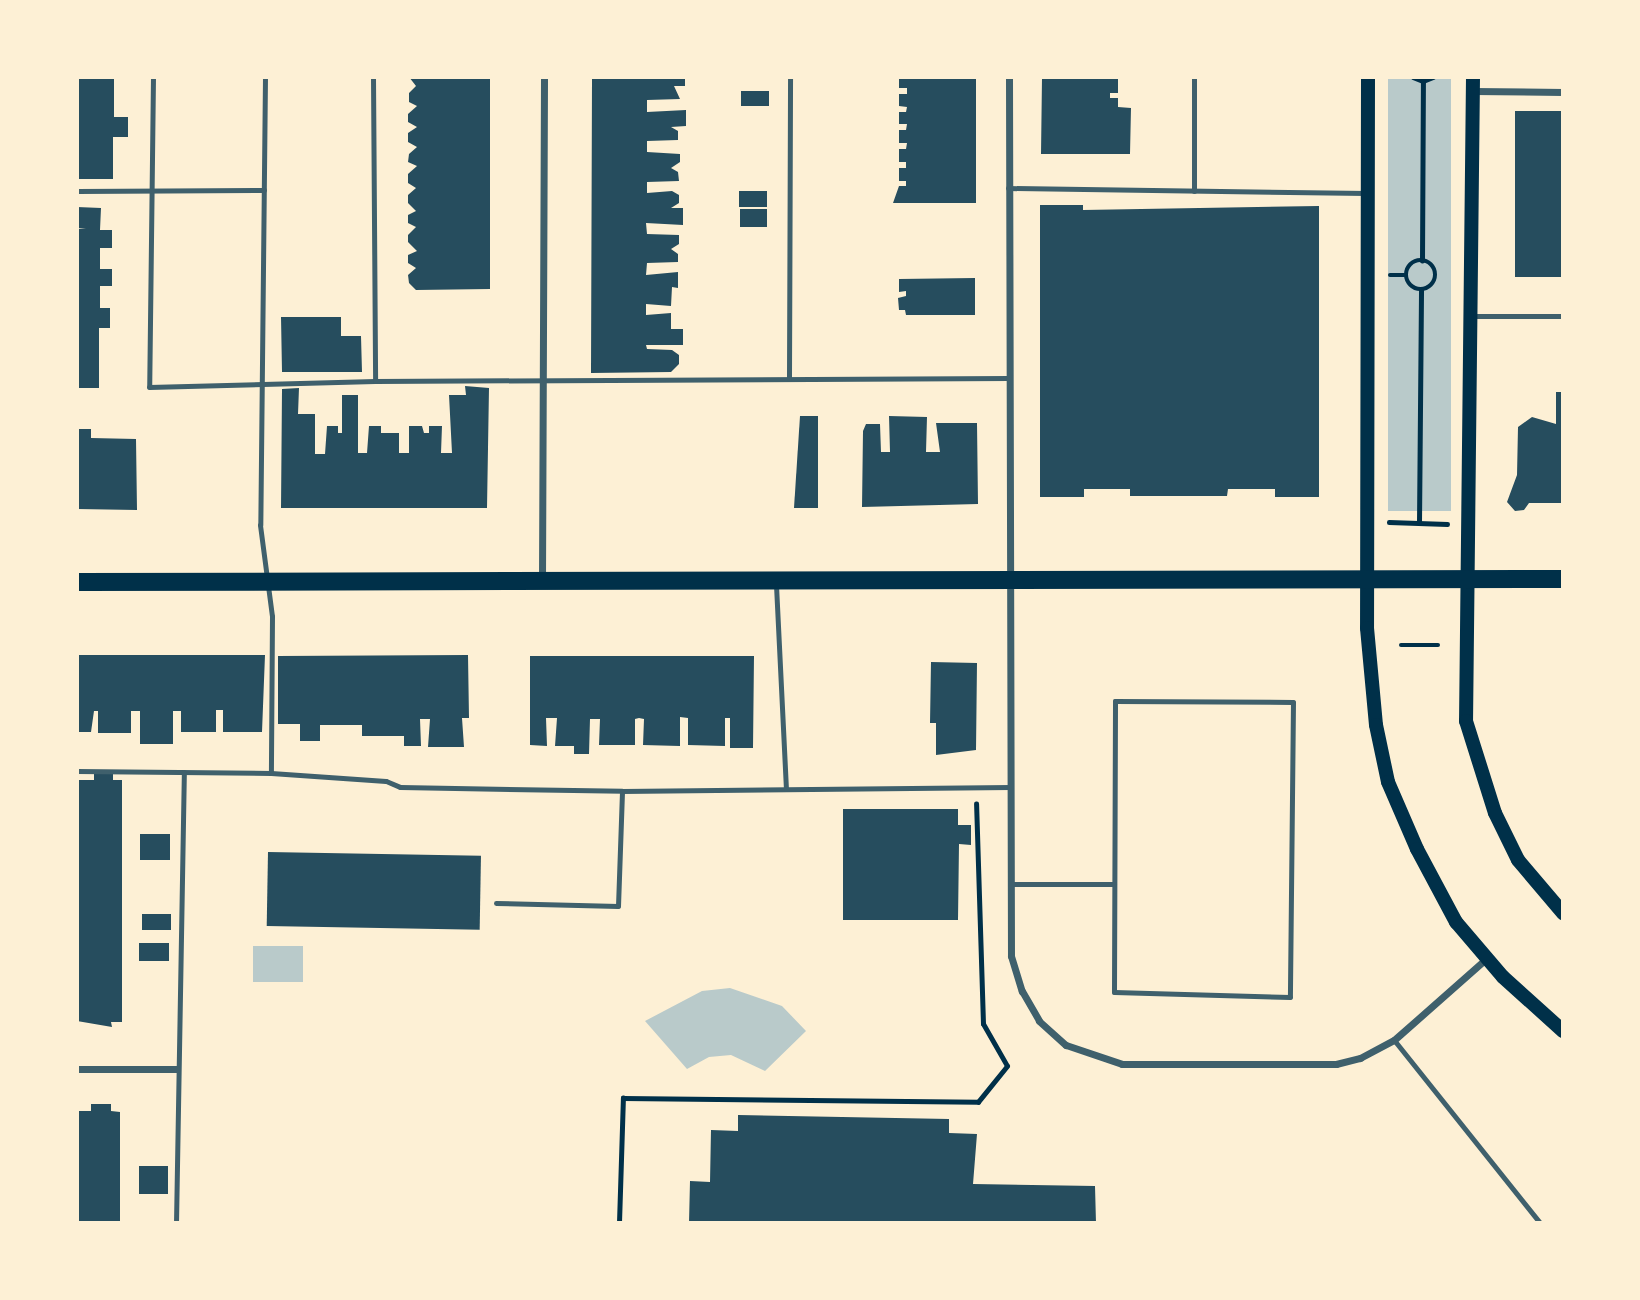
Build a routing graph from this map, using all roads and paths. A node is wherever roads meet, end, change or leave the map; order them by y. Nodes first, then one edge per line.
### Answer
1 (153, 77) edge
2 (265, 77) edge
3 (373, 77) edge
4 (544, 77) edge
5 (790, 77) edge
6 (1009, 77) edge
7 (1194, 77) edge
8 (1368, 77) edge
9 (1413, 77) edge
10 (1433, 77) edge
11 (1423, 81) junction
12 (1473, 84) edge
13 (1563, 92) edge
14 (1008, 188) junction
15 (264, 190) junction
16 (77, 191) edge
17 (151, 191) junction
18 (1194, 191) junction
19 (1367, 193) junction
20 (1422, 261) junction
21 (1386, 275) dead end
22 (1406, 275) junction
23 (1421, 290) junction
24 (1471, 316) junction
25 (1563, 316) edge
26 (1009, 378) junction
27 (789, 379) junction
28 (543, 380) junction
29 (375, 381) junction
30 (262, 385) junction
31 (1385, 522) dead end
32 (1419, 523) junction
33 (1454, 524) dead end
34 (1468, 579) junction
35 (1563, 579) edge
36 (542, 580) junction
37 (776, 580) junction
38 (1012, 580) junction
39 (1367, 580) junction
40 (266, 581) junction
41 (77, 582) edge
42 (1401, 645) dead end
43 (1437, 645) dead end
44 (77, 771) edge
45 (184, 772) junction
46 (271, 773) junction
47 (976, 785) junction
48 (1011, 786) junction
49 (786, 788) junction
50 (622, 791) junction
51 (1011, 884) junction
52 (1114, 884) junction
53 (496, 903) dead end
54 (1563, 913) edge
55 (1487, 958) junction
56 (1563, 1031) edge
57 (1394, 1040) junction
58 (77, 1069) edge
59 (176, 1069) junction
60 (176, 1223) edge
61 (619, 1223) edge
62 (1540, 1223) edge

1 - 17 lane
2 - 15 lane
3 - 29 lane
4 - 28 street
5 - 27 lane
6 - 14 street
7 - 18 lane
8 - 19 main road
9 - 11 path
10 - 11 path
11 - 20 path
12 - 13 street
12 - 24 main road
14 - 18 lane
14 - 26 street
15 - 17 lane
15 - 30 lane
16 - 17 lane
17 - 30 lane
18 - 19 lane
19 - 39 main road
20 - 22 path
20 - 23 path
21 - 22 path
22 - 23 path
23 - 32 path
24 - 25 lane
24 - 34 main road
26 - 27 lane
26 - 38 street
27 - 28 lane
28 - 29 lane
28 - 36 street
29 - 30 lane
30 - 40 lane
31 - 32 path
32 - 33 path
34 - 35 main road
34 - 39 main road
34 - 54 main road
36 - 37 main road
36 - 40 main road
37 - 38 main road
37 - 49 lane
38 - 39 main road
38 - 48 street
39 - 55 main road
40 - 41 main road
40 - 46 lane
42 - 43 path
44 - 45 lane
45 - 46 lane
45 - 59 lane
46 - 50 lane
47 - 48 lane
47 - 49 lane
47 - 61 path
48 - 51 street
49 - 50 lane
50 - 53 lane
51 - 52 lane
51 - 57 street
52 - 52 lane
55 - 56 main road
55 - 57 street
57 - 62 lane
58 - 59 street
59 - 60 lane

